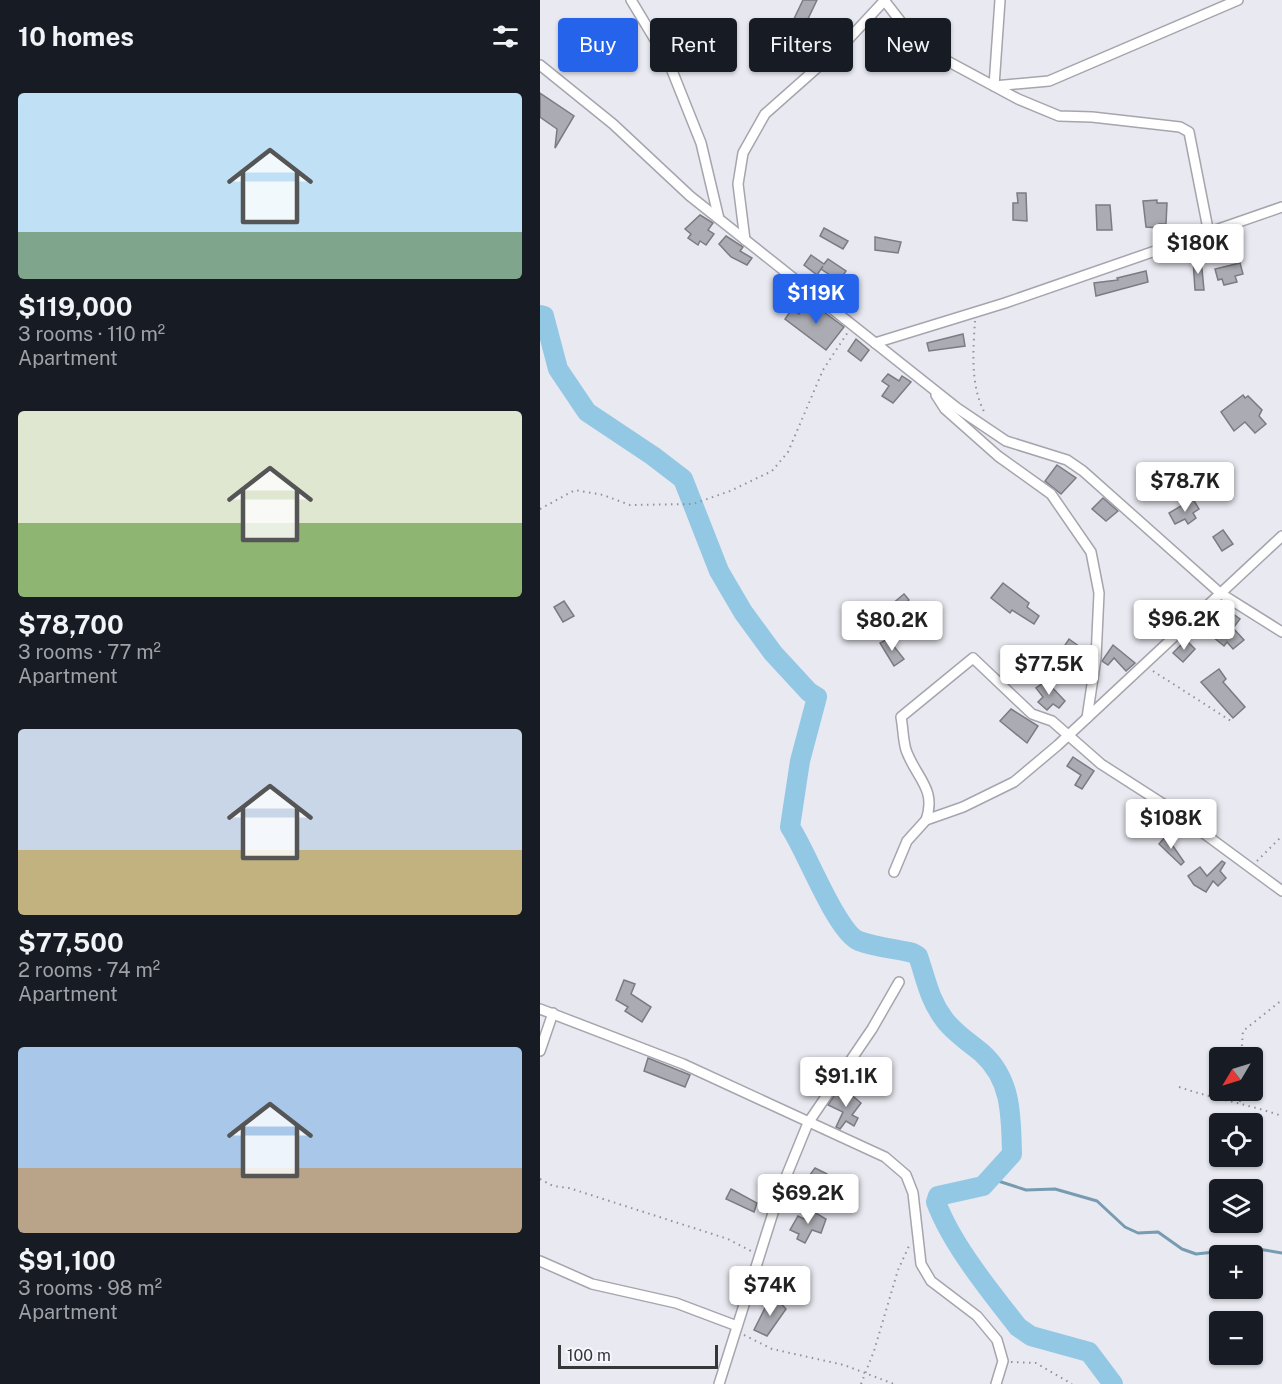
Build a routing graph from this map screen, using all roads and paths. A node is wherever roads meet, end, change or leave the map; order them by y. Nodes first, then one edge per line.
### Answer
1 (631, 0) edge
2 (884, 0) edge
3 (1000, 0) edge
4 (1238, 0) edge
5 (540, 65) edge
6 (994, 87) junction
7 (1282, 207) edge
8 (719, 219) junction
9 (1209, 234) junction
10 (745, 240) junction
11 (975, 312) junction
12 (853, 325) junction
13 (875, 343) junction
14 (932, 389) junction
15 (986, 415) dead end
16 (540, 509) edge
17 (1282, 536) edge
18 (1220, 594) junction
19 (1282, 632) edge
20 (1143, 664) junction
21 (1087, 718) junction
22 (1232, 721) dead end
23 (1068, 735) junction
24 (926, 820) junction
25 (1282, 836) edge
26 (1251, 868) junction
27 (894, 872) dead end
28 (1282, 891) edge
29 (899, 982) dead end
30 (1282, 1000) edge
31 (540, 1009) edge
32 (553, 1013) junction
33 (1241, 1047) edge
34 (540, 1051) edge
35 (1179, 1087) dead end
36 (1240, 1102) joint
37 (1282, 1116) edge
38 (808, 1123) junction
39 (540, 1179) edge
40 (917, 1228) junction
41 (759, 1255) junction
42 (540, 1261) edge
43 (736, 1328) junction
44 (1003, 1361) junction
45 (866, 1373) junction
46 (718, 1384) edge
47 (861, 1384) edge
48 (894, 1384) edge
49 (996, 1384) edge
50 (1072, 1384) edge

1 - 8 street
2 - 6 street
2 - 10 street
3 - 6 street
4 - 6 street
5 - 8 street
6 - 9 street
7 - 9 street
8 - 10 street
9 - 11 street
10 - 12 street
11 - 13 street
11 - 15 path
12 - 13 street
12 - 16 path
13 - 14 street
14 - 18 street
14 - 21 street
17 - 18 street
18 - 19 street
18 - 20 street
20 - 21 street
20 - 22 path
21 - 23 street
23 - 24 street
23 - 24 street
23 - 26 street
24 - 27 street
25 - 26 path
26 - 28 street
29 - 38 street
30 - 33 path
31 - 32 street
32 - 34 street
32 - 38 street
35 - 36 path
36 - 37 path
38 - 40 street
38 - 41 street
39 - 41 path
40 - 44 street
40 - 45 path
41 - 43 street
42 - 43 street
43 - 45 path
43 - 46 street
44 - 49 street
44 - 50 path
45 - 47 path
45 - 48 path

